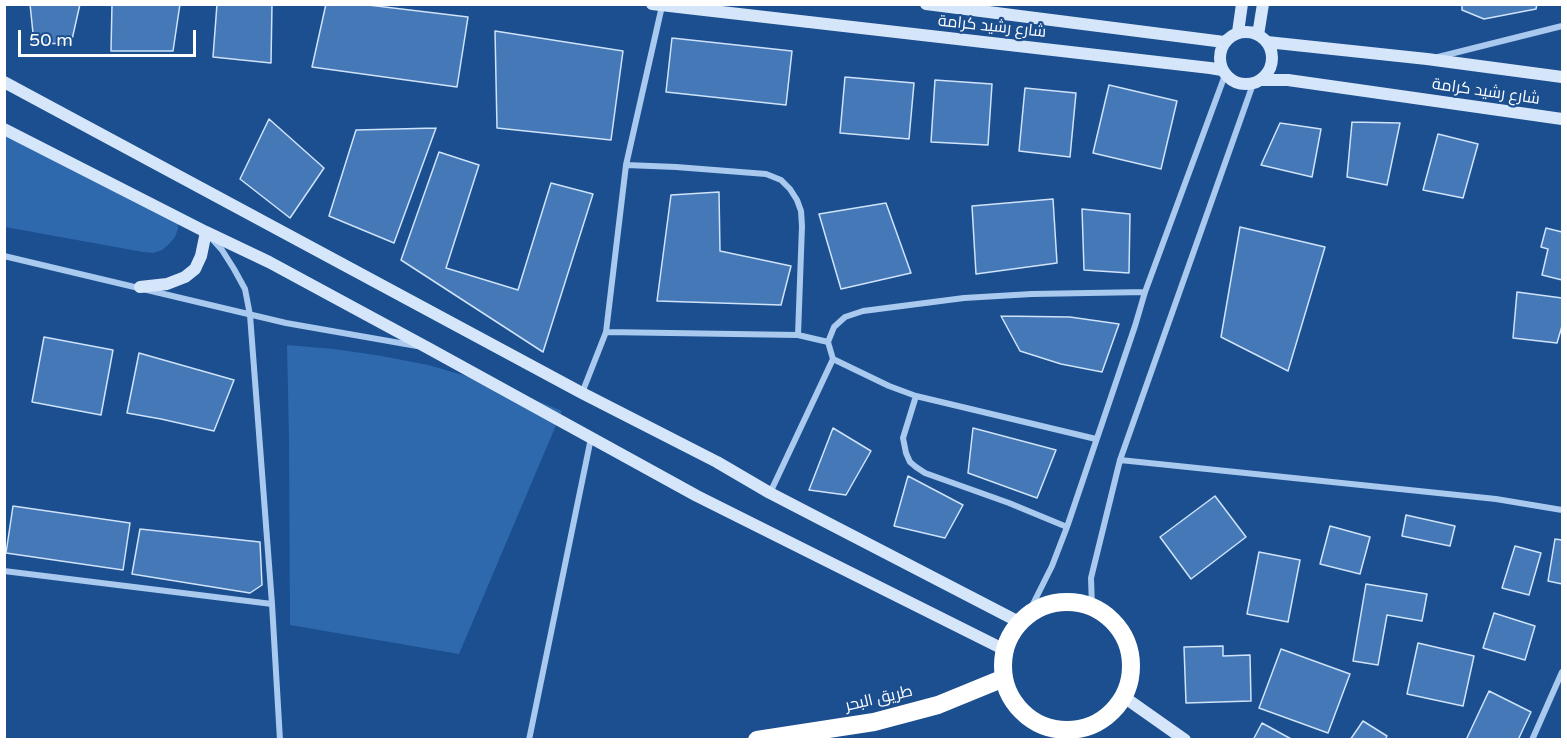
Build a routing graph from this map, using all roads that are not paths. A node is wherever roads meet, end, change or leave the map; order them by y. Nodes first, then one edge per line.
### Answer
1 (926, 4) edge
2 (1242, 4) edge
3 (1263, 4) edge
4 (657, 5) edge
5 (1563, 26) edge
6 (1238, 32) junction
7 (1262, 38) junction
8 (1224, 42) junction
9 (1427, 59) junction
10 (1223, 73) junction
11 (1563, 77) edge
12 (4, 82) edge
13 (1257, 82) junction
14 (1563, 119) edge
15 (4, 129) edge
16 (626, 165) junction
17 (206, 232) junction
18 (5, 256) edge
19 (4, 261) edge
20 (140, 287) junction
21 (1145, 292) junction
22 (250, 315) junction
23 (606, 332) junction
24 (798, 335) junction
25 (828, 342) junction
26 (428, 348) junction
27 (833, 359) junction
28 (582, 393) junction
29 (916, 396) junction
30 (591, 438) junction
31 (1096, 439) junction
32 (1120, 460) junction
33 (770, 493) junction
34 (1563, 510) edge
35 (1067, 527) junction
36 (4, 571) edge
37 (272, 604) junction
38 (1092, 607) junction
39 (1024, 619) junction
40 (1005, 650) junction
41 (1563, 672) edge
42 (1004, 678) junction
43 (1124, 697) junction
44 (1084, 734) edge
45 (280, 740) edge
46 (529, 740) edge
47 (758, 740) edge
48 (1185, 740) edge
49 (1532, 740) edge

1 - 8 street, شارع رشيد كرامة
2 - 6 street
3 - 7 street
4 - 10 street, شارع رشيد كرامة
4 - 16 street
5 - 9 street
6 - 7 street
6 - 8 street
7 - 9 street, شارع رشيد كرامة
7 - 13 street
8 - 10 street
9 - 11 street, شارع رشيد كرامة
10 - 13 street
10 - 21 street
12 - 28 street
13 - 14 street, شارع رشيد كرامة
13 - 32 street
15 - 17 street
16 - 23 street
16 - 24 street
17 - 20 street
17 - 22 street
17 - 26 street
18 - 19 street
18 - 20 street
20 - 22 street
21 - 25 street
21 - 31 street
22 - 26 street
22 - 37 street
23 - 24 street
23 - 28 street
24 - 25 street
25 - 27 street
26 - 30 street
27 - 29 street
27 - 33 street
28 - 33 street
29 - 31 street
29 - 35 street
30 - 40 street
30 - 46 street
31 - 35 street
32 - 34 street
32 - 38 street
33 - 39 street
35 - 39 street
36 - 37 street
37 - 45 street
38 - 39 highway
38 - 43 highway
39 - 40 highway
40 - 42 highway
41 - 49 street
42 - 44 highway
42 - 47 highway, طريق البحر
43 - 44 highway
43 - 48 street

